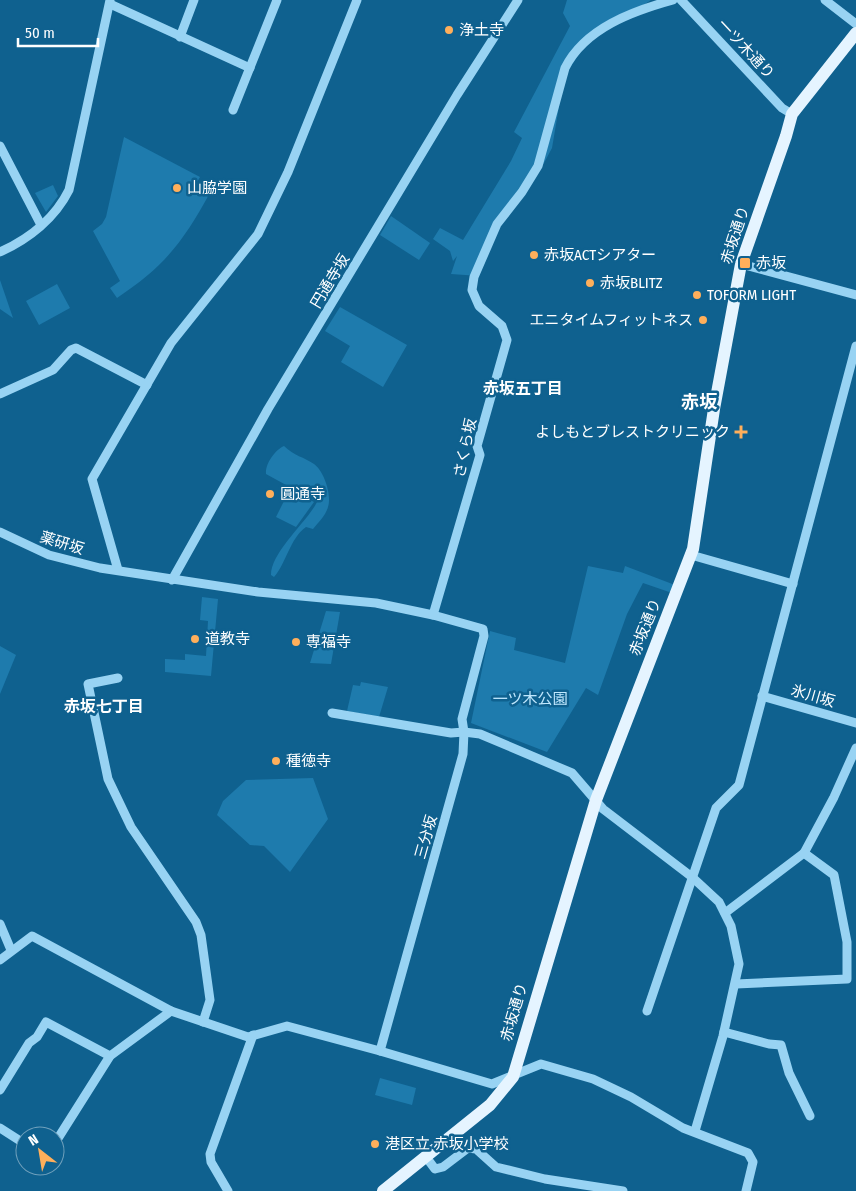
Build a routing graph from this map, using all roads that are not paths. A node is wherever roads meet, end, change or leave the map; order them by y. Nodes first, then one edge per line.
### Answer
1 (194, 0) edge
2 (277, 0) edge
3 (357, 0) edge
4 (518, 0) edge
5 (673, 0) edge
6 (681, 0) edge
7 (825, 0) edge
8 (110, 2) edge
9 (856, 24) edge
10 (856, 33) edge
11 (180, 37) junction
12 (250, 68) junction
13 (233, 110) dead end
14 (792, 114) junction
15 (0, 146) edge
16 (42, 225) junction
17 (0, 252) edge
18 (740, 264) junction
19 (856, 296) edge
20 (856, 346) edge
21 (147, 385) junction
22 (0, 394) edge
23 (0, 532) edge
24 (691, 555) junction
25 (118, 570) junction
26 (172, 580) junction
27 (793, 584) junction
28 (433, 615) junction
29 (483, 629) joint
30 (118, 678) dead end
31 (762, 696) junction
32 (332, 713) dead end
33 (856, 723) edge
34 (464, 732) junction
35 (856, 748) edge
36 (596, 800) junction
37 (804, 853) junction
38 (692, 877) junction
39 (725, 913) junction
40 (0, 924) edge
41 (847, 942) junction
42 (856, 948) edge
43 (11, 950) junction
44 (0, 960) edge
45 (736, 984) junction
46 (171, 1010) junction
47 (647, 1010) dead end
48 (203, 1022) junction
49 (724, 1032) junction
50 (253, 1035) junction
51 (380, 1051) junction
52 (110, 1056) junction
53 (513, 1077) junction
54 (0, 1090) edge
55 (810, 1116) dead end
56 (65, 1127) edge
57 (0, 1128) edge
58 (695, 1131) junction
59 (15, 1138) edge
60 (426, 1157) junction
61 (228, 1191) edge
62 (383, 1191) edge
63 (623, 1191) edge
64 (746, 1191) edge

1 - 11 street
2 - 12 street
3 - 21 street
4 - 26 street, 円通寺坂
5 - 28 street, さくら坂
6 - 14 street, 一ツ木通り
7 - 9 street
8 - 11 street
8 - 16 street
10 - 14 main road, 赤坂通り
11 - 12 street
12 - 13 street
14 - 18 main road, 赤坂通り
15 - 16 street
16 - 17 street
18 - 19 street
18 - 24 main road, 赤坂通り
20 - 27 street
21 - 22 street
21 - 25 street
23 - 25 street, 薬研坂
24 - 27 street
24 - 36 main road, 赤坂通り
25 - 26 street, 薬研坂
26 - 28 street, 薬研坂
27 - 31 street
28 - 29 street, 薬研坂
29 - 34 street, 三分坂
30 - 48 street
31 - 33 street, 氷川坂
31 - 38 street
32 - 34 street
34 - 36 street
34 - 51 street, 三分坂
35 - 37 street
36 - 38 street
36 - 53 main road, 赤坂通り
37 - 39 street
37 - 41 street
38 - 39 street
38 - 47 street
39 - 45 street
40 - 43 street
41 - 42 street
41 - 45 street
43 - 44 street
43 - 46 street
45 - 49 street
46 - 48 street
46 - 52 street
48 - 50 street
49 - 55 street
49 - 58 street
50 - 51 street
50 - 61 street
51 - 53 street
52 - 54 street
52 - 56 street
53 - 58 street
53 - 60 main road, 赤坂通り
57 - 59 street
58 - 64 street
60 - 62 main road, 赤坂通り
60 - 63 street

